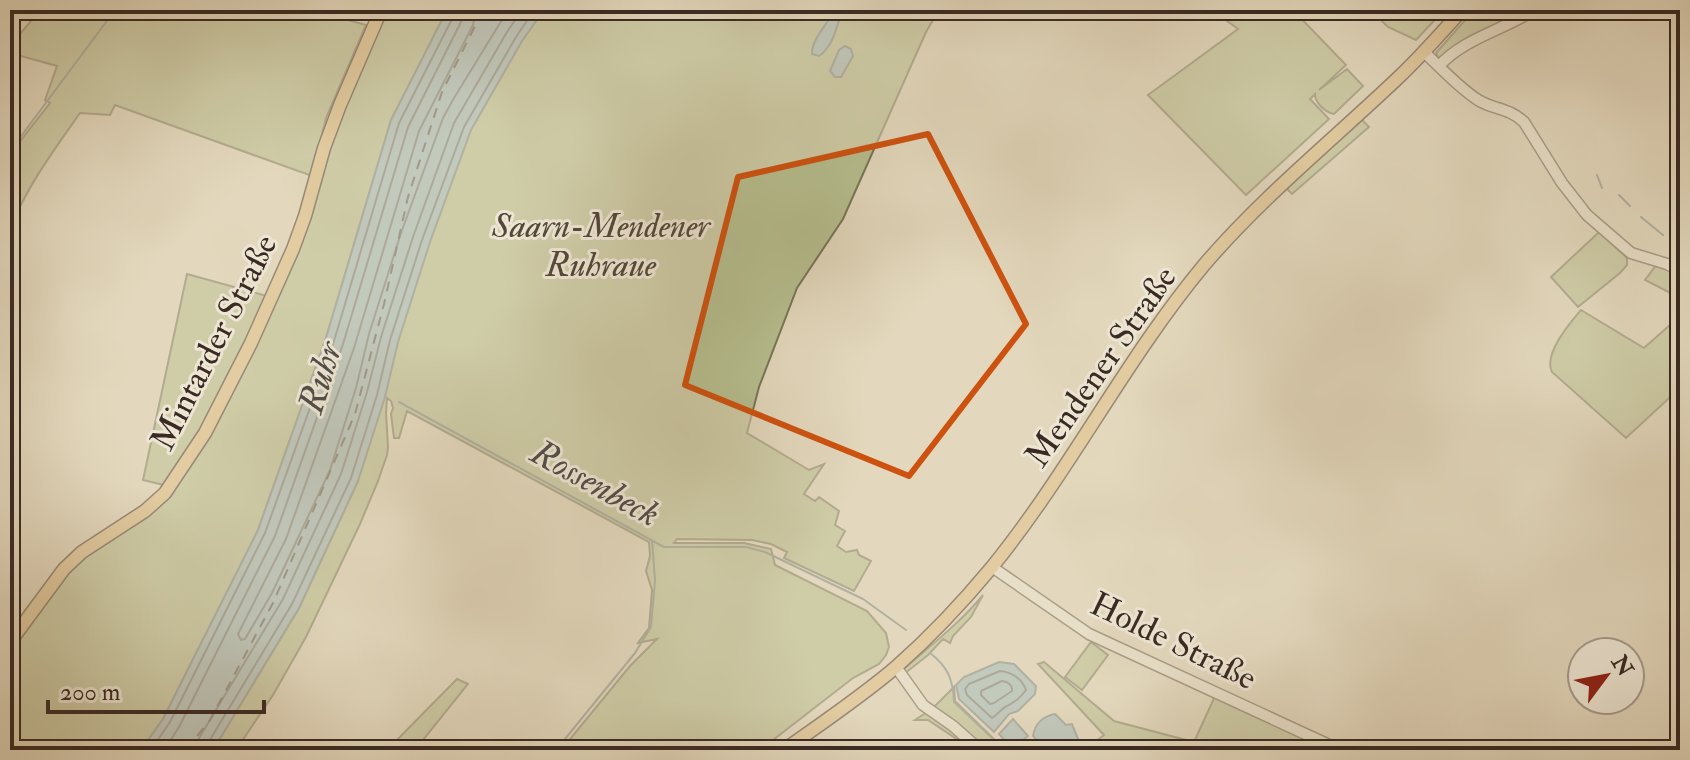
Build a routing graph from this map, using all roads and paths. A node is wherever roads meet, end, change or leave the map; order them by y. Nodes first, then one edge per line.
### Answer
1 (381, 10) edge
2 (1462, 10) edge
3 (1534, 10) edge
4 (1424, 52) junction
5 (1439, 66) junction
6 (1680, 271) edge
7 (992, 567) junction
8 (10, 642) edge
9 (896, 667) junction
10 (784, 750) edge
11 (980, 750) edge
12 (1340, 750) edge

1 - 8 main road, Mintarder Straße
2 - 4 main road, Mendener Straße
3 - 5 street
4 - 5 street
4 - 7 main road, Mendener Straße
5 - 6 street
7 - 9 main road, Mendener Straße
7 - 12 street, Holde Straße
9 - 10 main road, Mendener Straße
9 - 11 street

